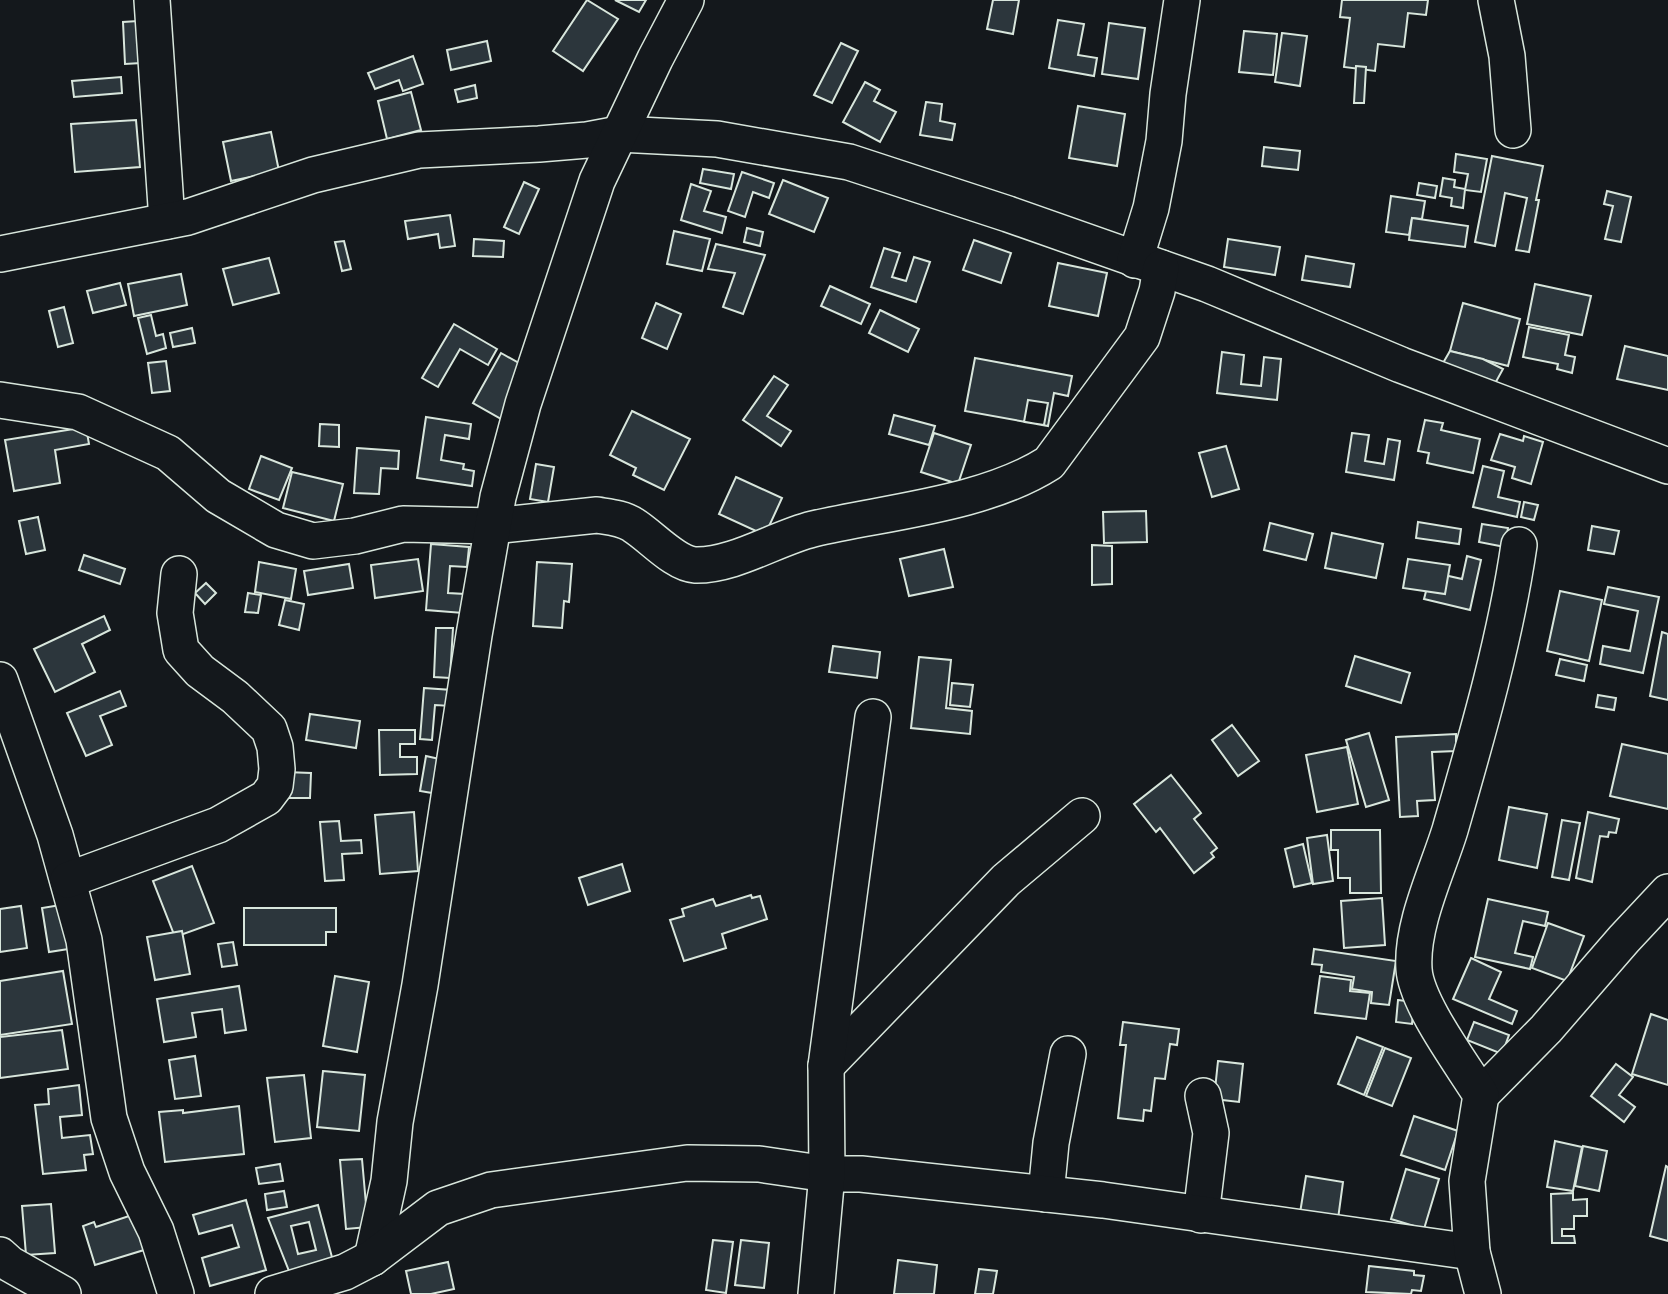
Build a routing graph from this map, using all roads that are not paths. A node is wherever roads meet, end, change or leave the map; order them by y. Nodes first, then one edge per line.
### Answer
1 (152, 0) edge
2 (686, 0) edge
3 (1182, 0) edge
4 (1491, 6) edge
5 (1513, 130) dead end
6 (619, 134) junction
7 (167, 221) junction
8 (0, 254) edge
9 (1148, 264) junction
10 (0, 400) edge
11 (1668, 466) edge
12 (493, 526) junction
13 (1519, 545) dead end
14 (180, 574) dead end
15 (0, 680) edge
16 (873, 717) dead end
17 (1082, 816) dead end
18 (68, 880) junction
19 (1668, 892) edge
20 (1068, 1054) dead end
21 (826, 1066) junction
22 (1481, 1095) junction
23 (1203, 1096) dead end
24 (827, 1174) junction
25 (1046, 1194) junction
26 (1201, 1215) junction
27 (1472, 1252) junction
28 (0, 1255) edge
29 (372, 1258) junction
30 (63, 1294) edge
31 (176, 1294) edge
32 (273, 1294) edge
33 (816, 1294) edge
34 (1483, 1294) edge

1 - 7 street
2 - 6 street
3 - 9 street
4 - 5 street
6 - 7 street
6 - 9 street
6 - 12 street
7 - 8 street
9 - 11 street
9 - 12 street
10 - 12 street
12 - 29 street
13 - 22 street
14 - 18 street
15 - 18 street
16 - 21 street
17 - 21 street
18 - 31 street
19 - 22 street
20 - 25 street
21 - 24 street
22 - 27 street
23 - 26 street
24 - 25 street
24 - 29 street
24 - 33 street
25 - 26 street
26 - 27 street
27 - 34 street
28 - 30 street
29 - 32 street

